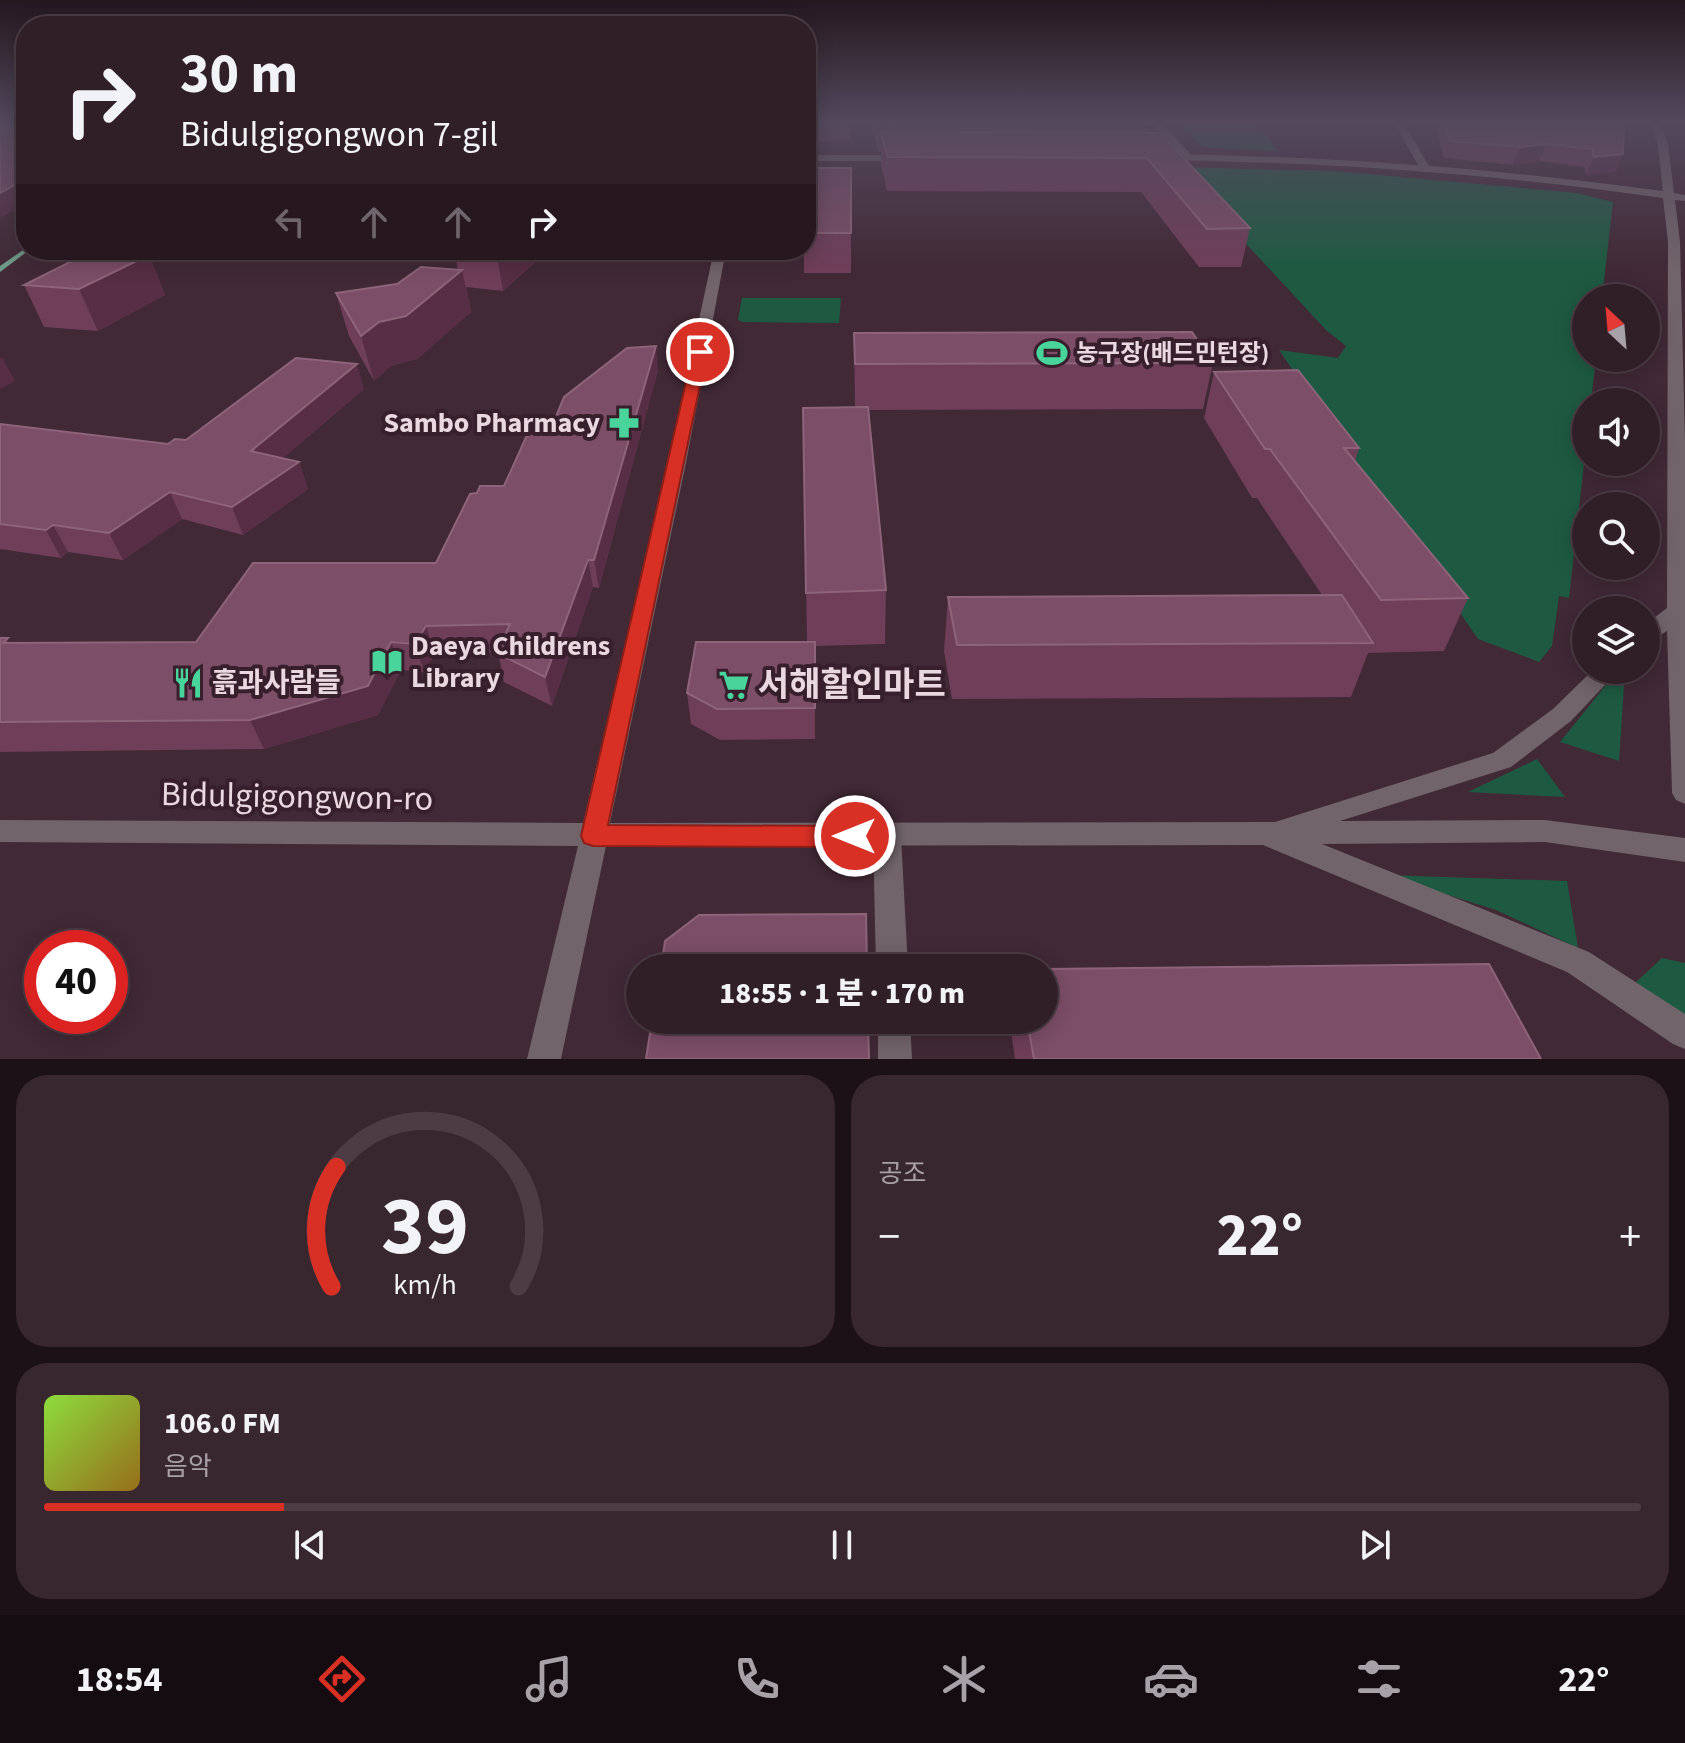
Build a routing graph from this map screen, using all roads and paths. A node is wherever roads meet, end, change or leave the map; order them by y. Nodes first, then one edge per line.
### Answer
1 (1446, 170) edge
2 (1670, 170) edge
3 (1677, 197) edge
4 (718, 260) edge
5 (1678, 611) junction
6 (1660, 625) edge
7 (1593, 684) edge
8 (1685, 793) edge
9 (0, 831) edge
10 (1263, 834) junction
11 (593, 836) junction
12 (887, 836) junction
13 (1685, 850) edge
14 (891, 954) edge
15 (1685, 1033) edge
16 (894, 1034) edge
17 (544, 1059) edge
18 (895, 1059) edge

1 - 3 street
2 - 3 street
3 - 5 street
4 - 11 street
5 - 6 street
5 - 8 street
7 - 10 street
9 - 11 street, Bidulgigongwon-ro
10 - 12 street, Bidulgigongwon-ro
10 - 13 street, Bidulgigongwon-ro
10 - 15 street
11 - 12 street, Bidulgigongwon-ro
11 - 17 street
12 - 14 street
16 - 18 street

